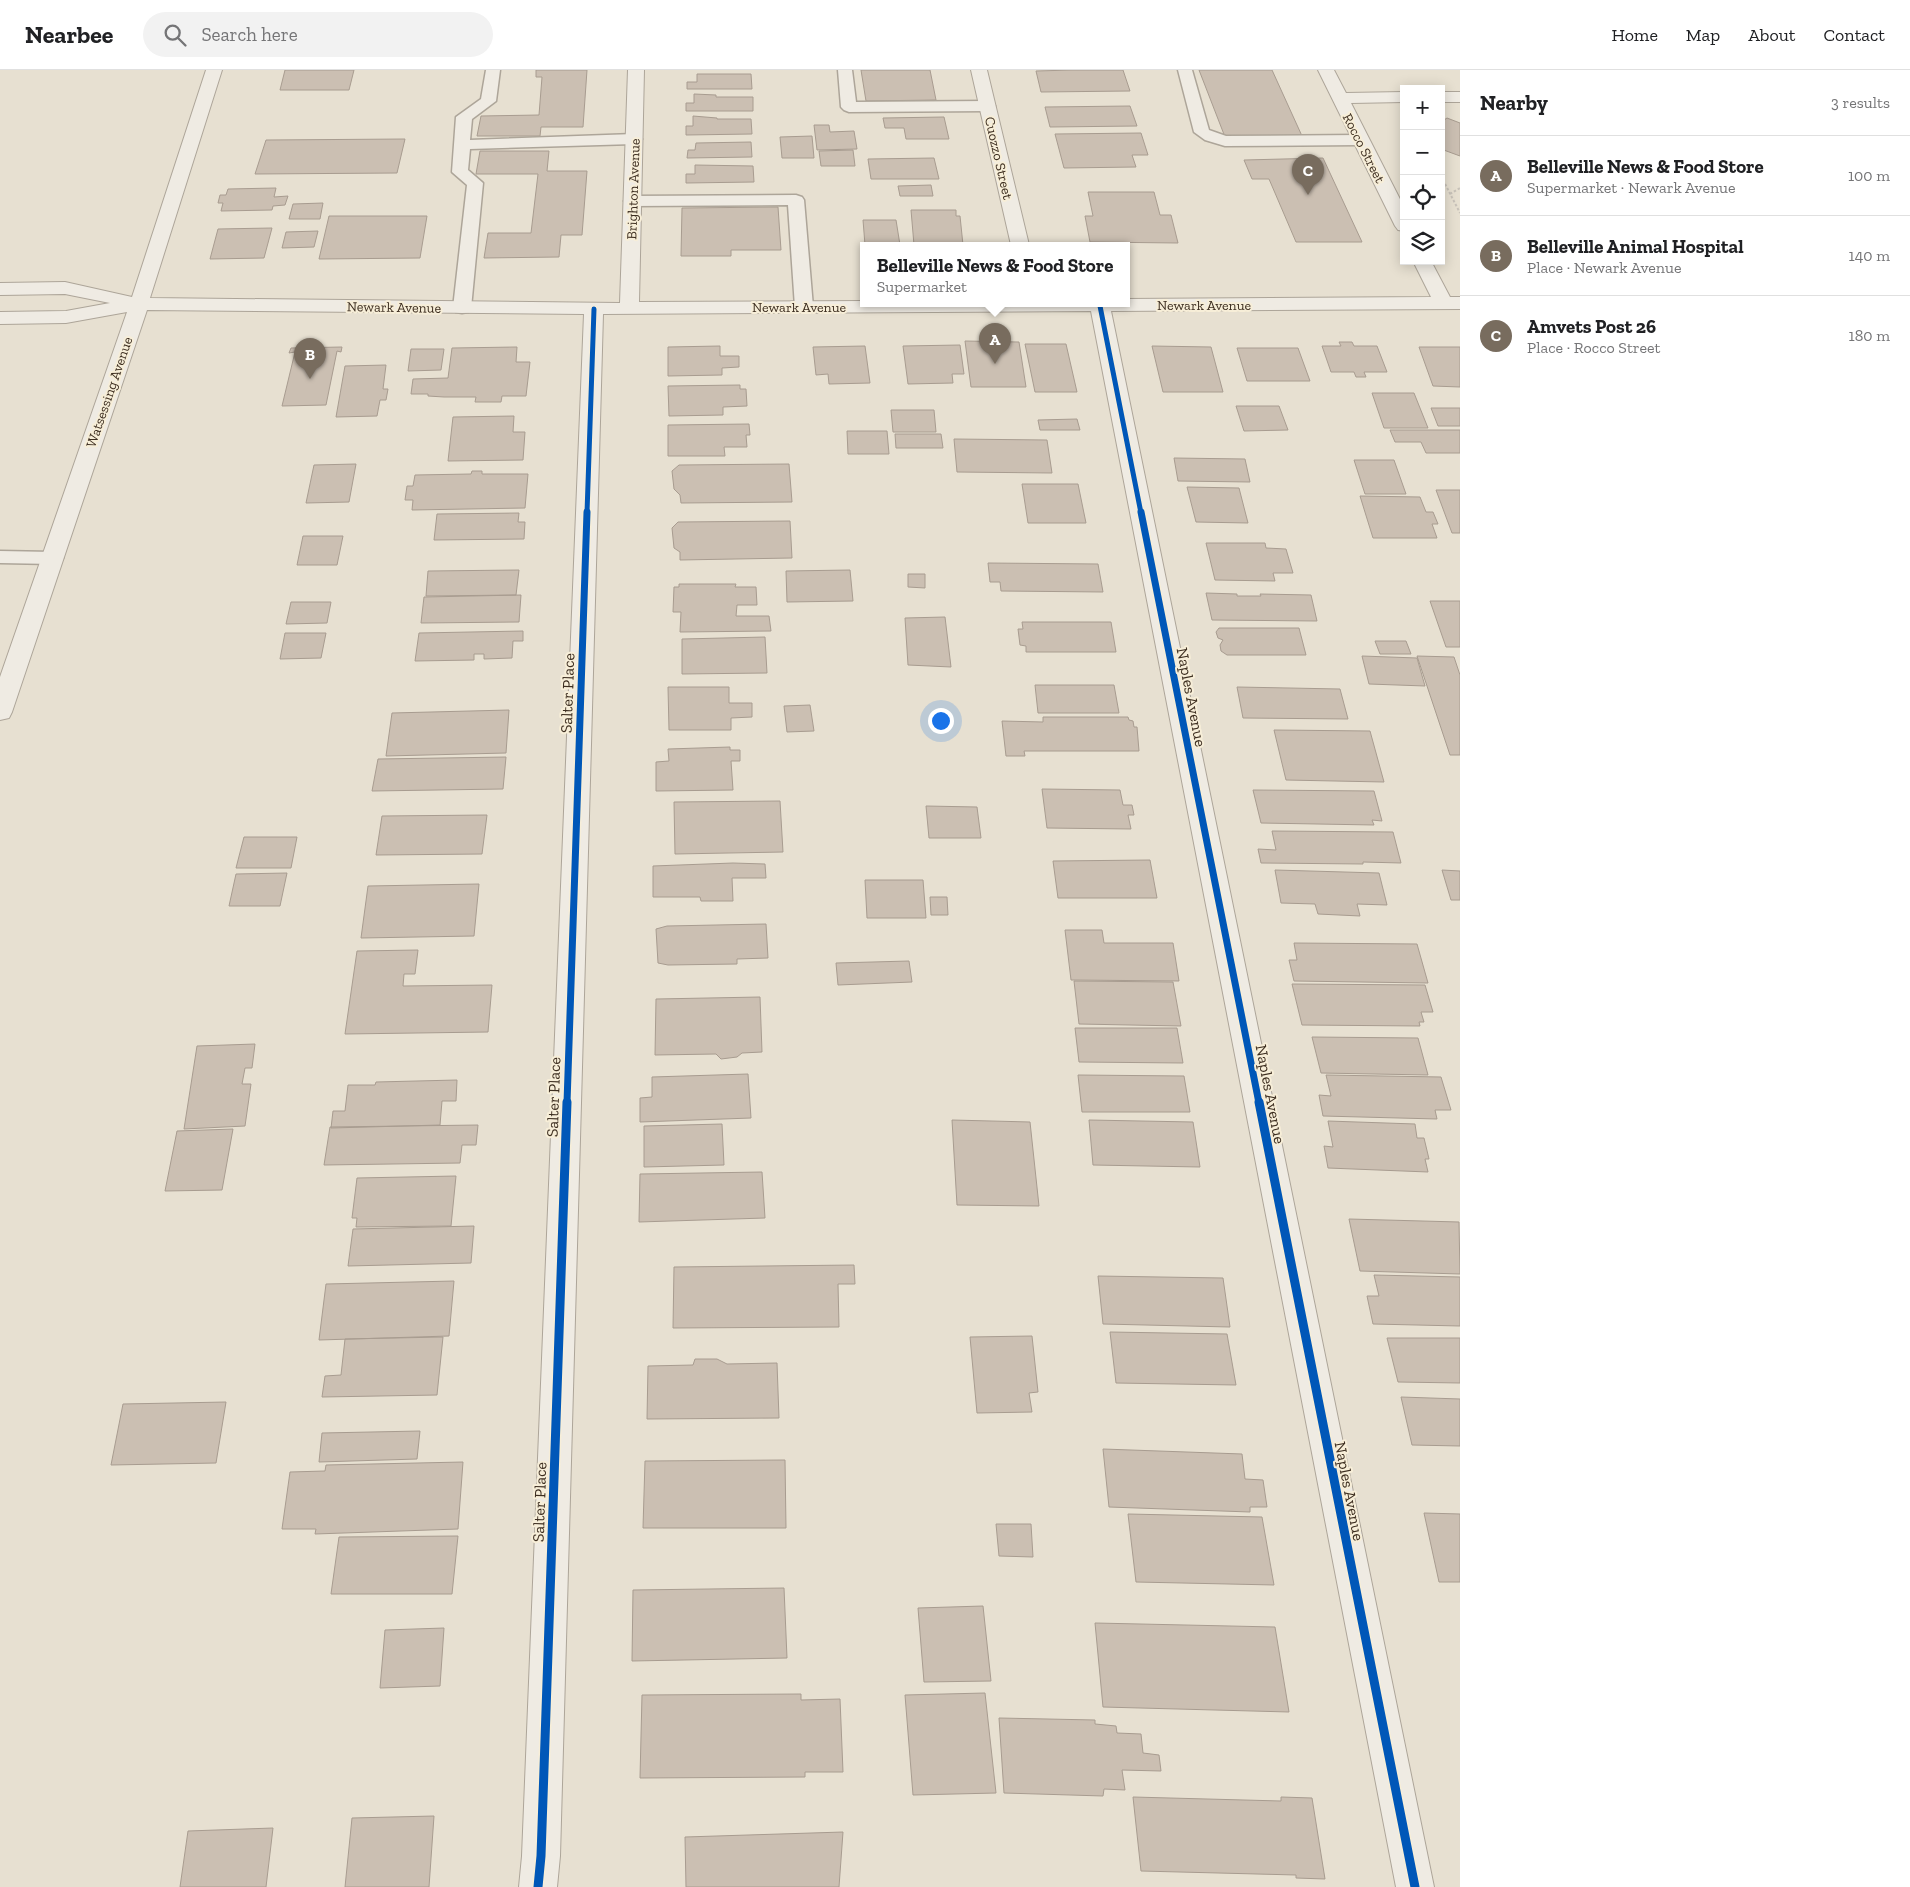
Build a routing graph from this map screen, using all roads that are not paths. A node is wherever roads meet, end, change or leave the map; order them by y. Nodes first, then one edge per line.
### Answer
1 (214, 70) edge
2 (493, 70) edge
3 (636, 70) edge
4 (845, 70) edge
5 (979, 70) edge
6 (1185, 70) edge
7 (1326, 70) edge
8 (1460, 96) edge
9 (1400, 97) edge
10 (1445, 97) edge
11 (1339, 98) junction
12 (987, 106) junction
13 (634, 140) junction
14 (1360, 140) junction
15 (462, 145) junction
16 (632, 201) junction
17 (1401, 220) edge
18 (1019, 242) edge
19 (1425, 265) edge
20 (0, 289) edge
21 (1451, 303) edge
22 (139, 304) junction
23 (860, 306) edge
24 (1130, 306) edge
25 (804, 307) junction
26 (1100, 307) edge
27 (462, 308) junction
28 (594, 309) junction
29 (629, 309) junction
30 (0, 318) edge
31 (0, 558) edge
32 (53, 558) junction
33 (0, 712) edge
34 (538, 1887) edge
35 (1415, 1887) edge

1 - 22 street, Watsessing Avenue
2 - 15 lane
3 - 13 street, Brighton Avenue
4 - 12 lane
5 - 12 street, Cuozzo Street
6 - 14 lane
7 - 11 street, Rocco Street
8 - 10 street
9 - 11 street
11 - 14 street, Rocco Street
12 - 18 street, Cuozzo Street
13 - 15 lane
13 - 16 street, Brighton Avenue
14 - 17 street, Rocco Street
15 - 27 lane
16 - 25 lane
16 - 29 street, Brighton Avenue
19 - 21 street
20 - 22 street, Newark Avenue
21 - 24 street, Newark Avenue
22 - 27 street, Newark Avenue
22 - 30 street, Newark Avenue
22 - 32 street, Watsessing Avenue
23 - 25 street, Newark Avenue
25 - 29 street, Newark Avenue
26 - 35 street, Naples Avenue
27 - 28 street, Newark Avenue
28 - 29 street, Newark Avenue
28 - 34 street, Salter Place
31 - 32 lane
32 - 33 street, Watsessing Avenue

